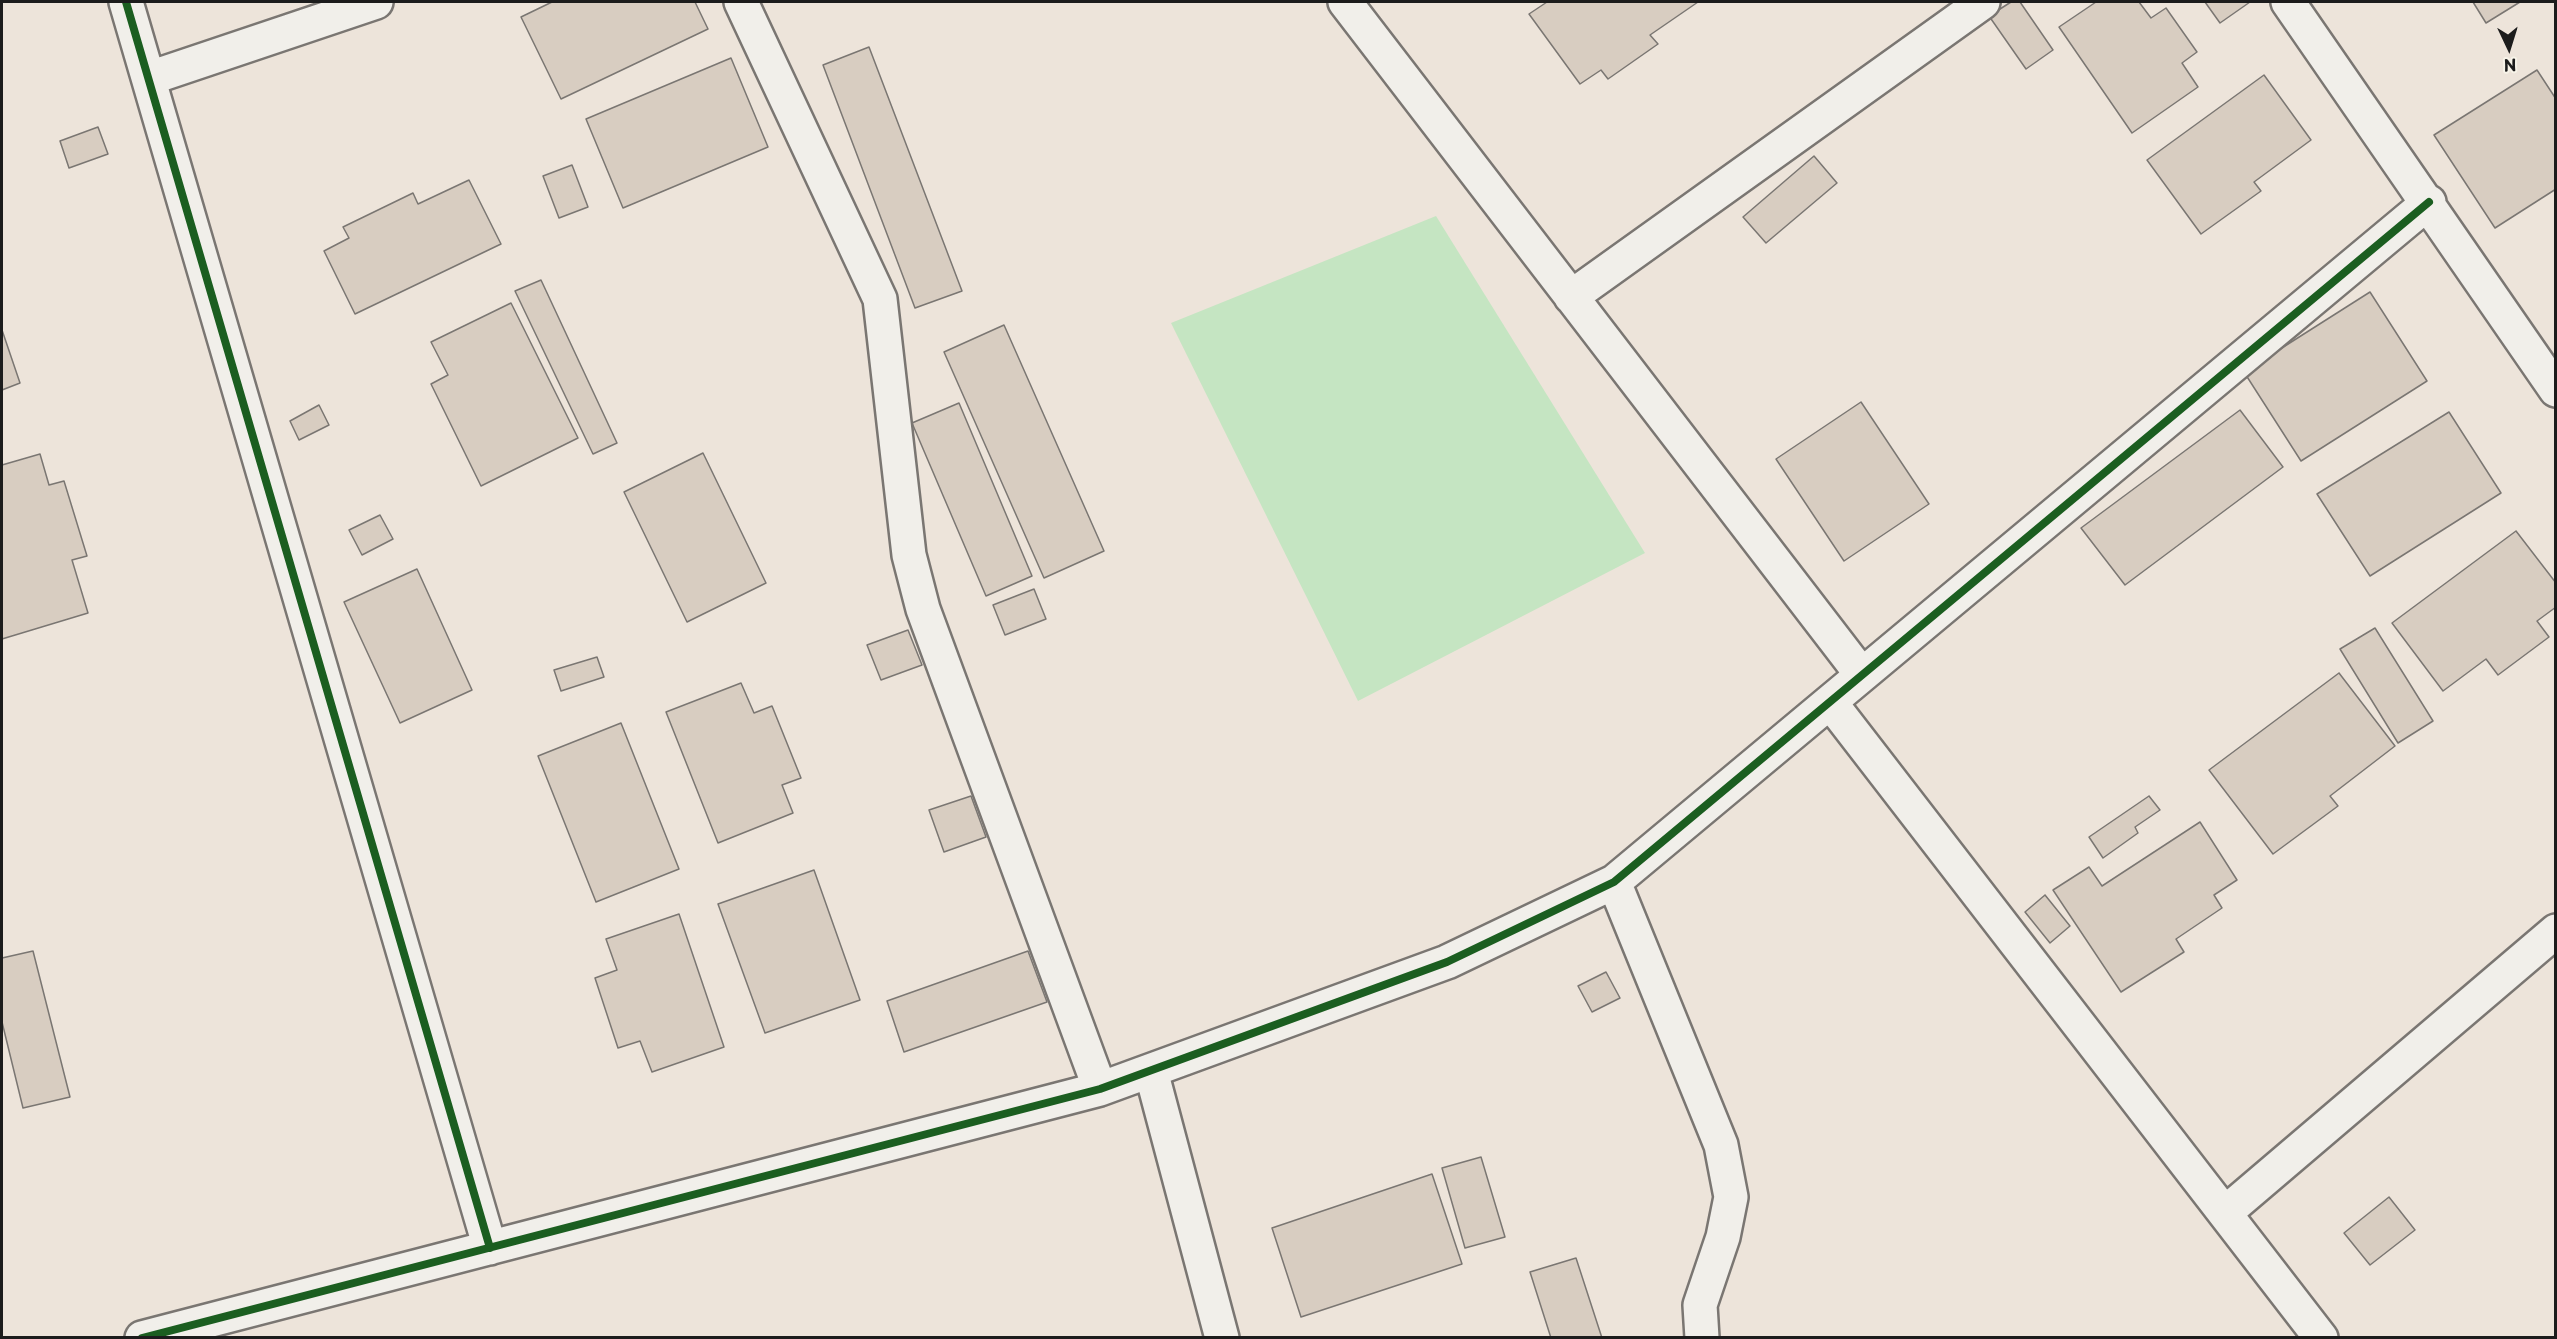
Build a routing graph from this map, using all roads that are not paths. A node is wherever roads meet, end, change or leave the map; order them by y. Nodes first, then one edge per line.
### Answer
1 (126, 2) edge
2 (376, 2) edge
3 (741, 2) edge
4 (1345, 2) edge
5 (1983, 2) edge
6 (2288, 2) edge
7 (150, 78) junction
8 (2429, 202) junction
9 (1571, 297) junction
10 (2556, 390) edge
11 (1862, 675) junction
12 (1830, 702) junction
13 (1614, 882) junction
14 (2556, 931) edge
15 (1151, 1071) junction
16 (1100, 1089) junction
17 (2225, 1213) junction
18 (490, 1248) junction
19 (142, 1338) edge
20 (1222, 1338) edge
21 (1702, 1338) edge
22 (2321, 1338) edge

1 - 7 street
2 - 7 street
3 - 16 street
4 - 9 street
5 - 9 street
6 - 8 street
7 - 18 street
8 - 10 street
8 - 11 street
9 - 11 street
11 - 12 street
12 - 13 street
12 - 17 street
13 - 15 street
13 - 21 street
14 - 17 street
15 - 16 street
15 - 20 street
16 - 18 street
17 - 22 street
18 - 19 street

